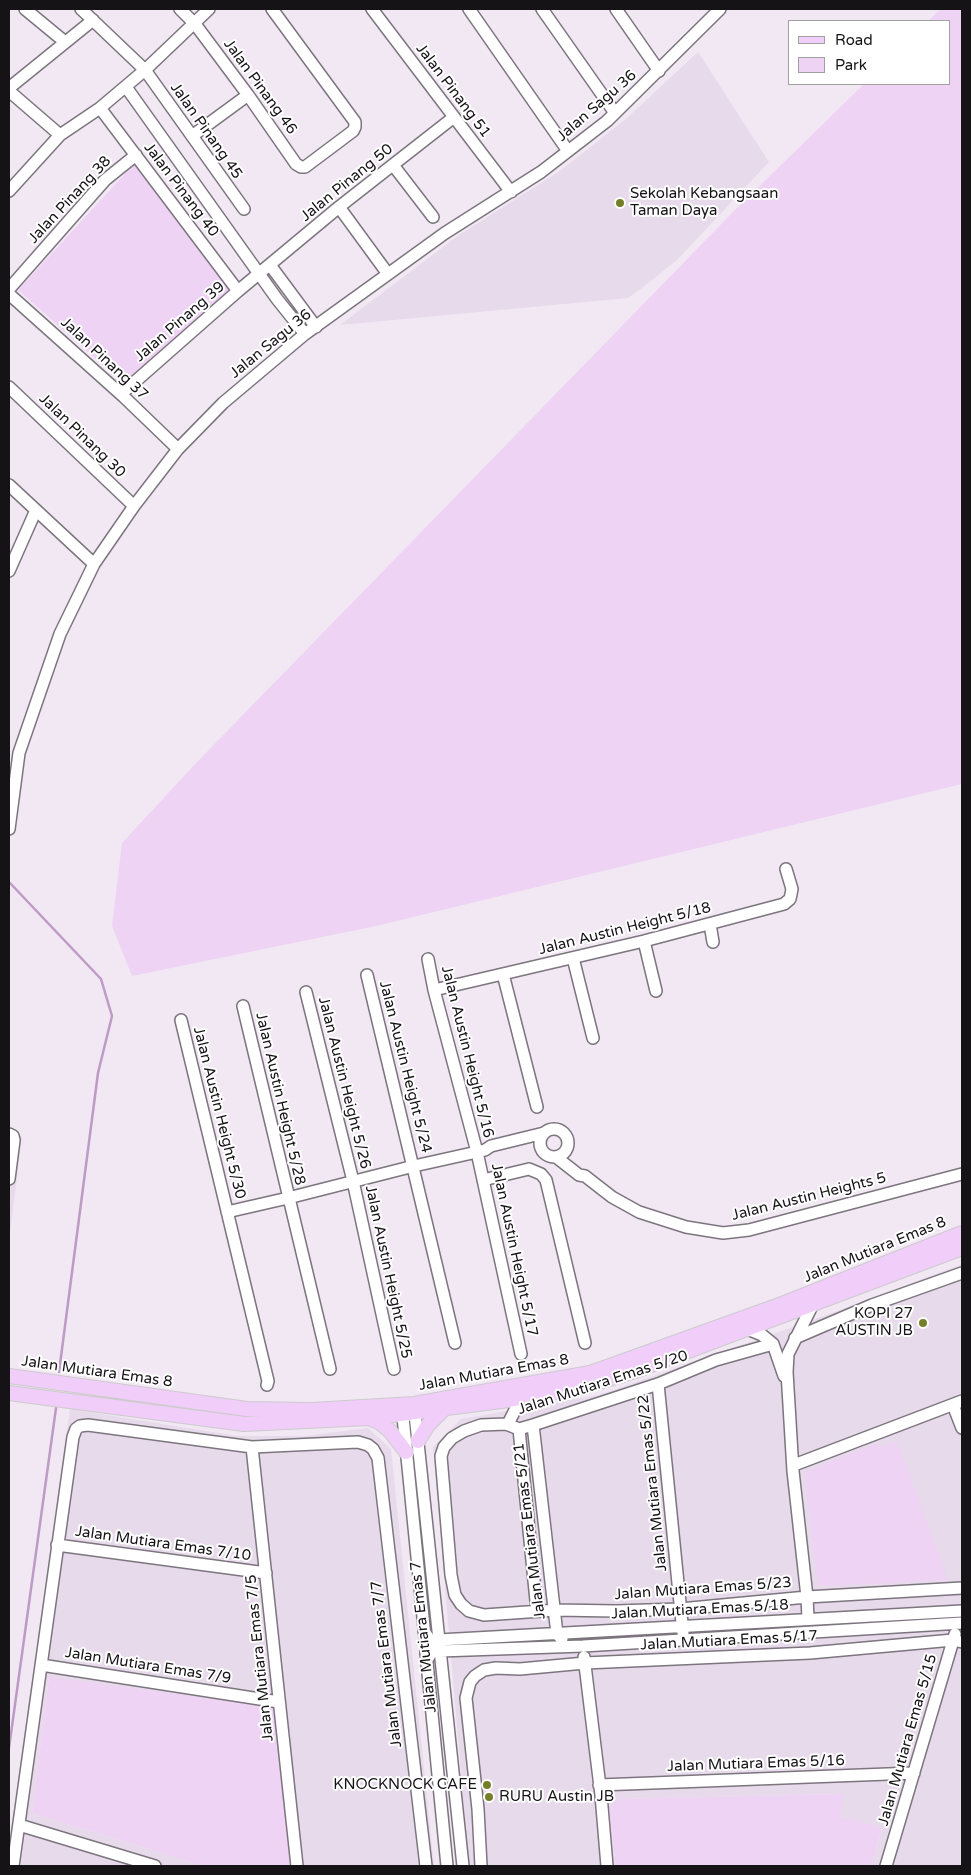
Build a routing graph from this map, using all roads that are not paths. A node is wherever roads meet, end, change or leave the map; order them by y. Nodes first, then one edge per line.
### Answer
1 (25, 9) edge
2 (81, 9) edge
3 (180, 9) edge
4 (209, 9) edge
5 (272, 9) edge
6 (372, 9) edge
7 (469, 9) edge
8 (542, 9) edge
9 (616, 9) edge
10 (720, 9) edge
11 (93, 20) junction
12 (195, 24) junction
13 (65, 42) junction
14 (145, 70) junction
15 (659, 71) junction
16 (126, 87) junction
17 (9, 90) edge
18 (248, 95) junction
19 (100, 108) junction
20 (615, 113) junction
21 (454, 117) junction
22 (60, 135) junction
23 (192, 136) junction
24 (568, 151) junction
25 (136, 155) junction
26 (393, 165) junction
27 (10, 188) edge
28 (510, 192) junction
29 (339, 208) junction
30 (244, 209) dead end
31 (433, 217) dead end
32 (270, 265) junction
33 (259, 274) junction
34 (388, 274) junction
35 (9, 289) edge
36 (238, 290) junction
37 (9, 294) edge
38 (316, 327) junction
39 (305, 334) junction
40 (9, 387) edge
41 (121, 394) junction
42 (178, 449) junction
43 (9, 485) edge
44 (134, 506) junction
45 (36, 510) junction
46 (94, 564) junction
47 (9, 571) edge
48 (14, 752) edge
49 (9, 830) edge
50 (786, 869) dead end
51 (710, 924) junction
52 (644, 941) junction
53 (713, 942) dead end
54 (573, 958) junction
55 (428, 959) dead end
56 (503, 974) junction
57 (367, 975) dead end
58 (434, 990) junction
59 (656, 991) dead end
60 (306, 992) dead end
61 (243, 1006) dead end
62 (181, 1020) dead end
63 (594, 1038) dead end
64 (537, 1107) dead end
65 (544, 1133) junction
66 (9, 1134) edge
67 (568, 1145) junction
68 (541, 1150) junction
69 (481, 1151) junction
70 (556, 1157) junction
71 (414, 1166) junction
72 (962, 1174) edge
73 (584, 1176) junction
74 (9, 1179) edge
75 (483, 1180) junction
76 (353, 1181) junction
77 (288, 1198) junction
78 (227, 1212) junction
79 (962, 1233) edge
80 (962, 1248) edge
81 (962, 1273) edge
82 (812, 1306) junction
83 (747, 1329) junction
84 (795, 1338) junction
85 (455, 1343) dead end
86 (585, 1343) dead end
87 (773, 1344) junction
88 (521, 1354) dead end
89 (330, 1369) dead end
90 (394, 1369) dead end
91 (9, 1376) edge
92 (658, 1384) junction
93 (267, 1385) dead end
94 (787, 1387) junction
95 (9, 1393) edge
96 (521, 1398) junction
97 (958, 1403) edge
98 (408, 1409) junction
99 (444, 1409) junction
100 (369, 1418) junction
101 (533, 1425) junction
102 (514, 1427) junction
103 (962, 1428) edge
104 (418, 1441) junction
105 (252, 1447) junction
106 (406, 1452) junction
107 (794, 1466) junction
108 (57, 1545) junction
109 (266, 1573) junction
110 (962, 1588) edge
111 (455, 1595) joint
112 (807, 1597) junction
113 (680, 1609) junction
114 (556, 1610) junction
115 (537, 1611) junction
116 (962, 1611) edge
117 (808, 1619) junction
118 (960, 1623) edge
119 (682, 1627) junction
120 (424, 1631) junction
121 (557, 1634) junction
122 (683, 1640) junction
123 (958, 1641) edge
124 (438, 1646) junction
125 (583, 1646) junction
126 (427, 1660) junction
127 (585, 1662) junction
128 (41, 1665) junction
129 (279, 1702) junction
130 (914, 1773) junction
131 (599, 1785) junction
132 (19, 1825) junction
133 (14, 1866) edge
134 (156, 1866) edge
135 (297, 1866) edge
136 (426, 1866) edge
137 (447, 1866) edge
138 (463, 1866) edge
139 (481, 1866) edge
140 (607, 1866) edge
141 (886, 1866) edge

1 - 13 street
2 - 11 street, Jalan Pinang 45
3 - 12 street, Jalan Pinang 46
4 - 12 street
5 - 18 street, Jalan Pinang 46
6 - 21 street, Jalan Pinang 51
7 - 24 street
8 - 20 street
9 - 15 street
10 - 15 street, Jalan Sagu 36
11 - 13 street
11 - 14 street, Jalan Pinang 45
12 - 14 street
12 - 18 street, Jalan Pinang 46
13 - 17 street
14 - 16 street
14 - 23 street, Jalan Pinang 45
15 - 20 street, Jalan Sagu 36
16 - 19 street
16 - 33 street
17 - 22 street
18 - 23 street
19 - 22 street
19 - 25 street, Jalan Pinang 40
20 - 24 street, Jalan Sagu 36
21 - 26 street, Jalan Pinang 50
21 - 28 street, Jalan Pinang 51
22 - 27 street
23 - 30 street, Jalan Pinang 45
24 - 28 street, Jalan Sagu 36
25 - 35 street, Jalan Pinang 38
25 - 36 street, Jalan Pinang 40
26 - 29 street, Jalan Pinang 50
26 - 31 street
28 - 34 street, Jalan Sagu 36
29 - 32 street, Jalan Pinang 50
29 - 34 street
32 - 33 street, Jalan Pinang 50
32 - 38 street
33 - 36 street, Jalan Pinang 39
33 - 39 street
34 - 38 street, Jalan Sagu 36
36 - 41 street, Jalan Pinang 39
37 - 41 street, Jalan Pinang 37
38 - 39 street, Jalan Sagu 36
39 - 42 street, Jalan Sagu 36
40 - 44 street, Jalan Pinang 30
41 - 42 street, Jalan Pinang 37
42 - 44 street, Jalan Sagu 36
43 - 45 street
44 - 46 street, Jalan Sagu 36
45 - 46 street
45 - 47 street
46 - 48 street, Jalan Sagu 36
48 - 49 street, Jalan Sagu 36
50 - 51 street, Jalan Austin Height 5/18
51 - 52 street, Jalan Austin Height 5/18
51 - 53 street
52 - 54 street, Jalan Austin Height 5/18
52 - 59 street
54 - 56 street, Jalan Austin Height 5/18
54 - 63 street
55 - 58 street, Jalan Austin Height 5/16
56 - 58 street, Jalan Austin Height 5/18
56 - 64 street
57 - 71 street, Jalan Austin Height 5/24
58 - 69 street, Jalan Austin Height 5/16
60 - 76 street, Jalan Austin Height 5/26
61 - 77 street, Jalan Austin Height 5/28
62 - 78 street, Jalan Austin Height 5/30
65 - 67 street
65 - 68 street
65 - 69 street
66 - 74 street
67 - 70 street
67 - 73 street
68 - 69 street
68 - 70 street
69 - 71 street
69 - 75 street, Jalan Austin Height 5/17
70 - 73 street, Jalan Austin Heights 5
71 - 76 street
71 - 85 street, Jalan Austin Height 5/24
72 - 73 street, Jalan Austin Heights 5
75 - 86 street
75 - 88 street, Jalan Austin Height 5/17
76 - 77 street
76 - 90 street, Jalan Austin Height 5/25
77 - 78 street
77 - 89 street, Jalan Austin Height 5/28
78 - 93 street, Jalan Austin Height 5/30
79 - 98 main road, Jalan Mutiara Emas 8
80 - 82 main road, Jalan Mutiara Emas 8
81 - 84 street
82 - 83 main road, Jalan Mutiara Emas 8
82 - 84 street
83 - 87 street
83 - 96 main road, Jalan Mutiara Emas 8
84 - 94 street
87 - 92 street, Jalan Mutiara Emas 5/20
87 - 94 street
91 - 98 main road, Jalan Mutiara Emas 8
92 - 101 street, Jalan Mutiara Emas 5/20
92 - 113 street, Jalan Mutiara Emas 5/22
94 - 107 street
95 - 100 main road, Jalan Mutiara Emas 8
96 - 99 main road, Jalan Mutiara Emas 8
96 - 102 street
97 - 103 street
97 - 107 street
98 - 99 main road, Jalan Mutiara Emas 8
98 - 100 main road, Jalan Mutiara Emas 8
98 - 104 street, Jalan Mutiara Emas 7
98 - 106 street, Jalan Mutiara Emas 7
99 - 104 main road
100 - 106 main road
101 - 102 street, Jalan Mutiara Emas 5/20
101 - 114 street, Jalan Mutiara Emas 5/21
102 - 111 street, Jalan Mutiara Emas 5/20
102 - 115 street
104 - 124 street, Jalan Mutiara Emas 7
105 - 108 street
105 - 109 street, Jalan Mutiara Emas 7/5
105 - 136 street, Jalan Mutiara Emas 7/7
106 - 120 street, Jalan Mutiara Emas 7
107 - 112 street
108 - 109 street, Jalan Mutiara Emas 7/10
108 - 128 street
109 - 129 street, Jalan Mutiara Emas 7/5
110 - 112 street, Jalan Mutiara Emas 5/23
111 - 115 street, Jalan Mutiara Emas 5/23
112 - 113 street, Jalan Mutiara Emas 5/23
112 - 117 street
113 - 114 street, Jalan Mutiara Emas 5/23
113 - 119 street, Jalan Mutiara Emas 5/22
114 - 115 street, Jalan Mutiara Emas 5/23
114 - 121 street, Jalan Mutiara Emas 5/21
116 - 117 street, Jalan Mutiara Emas 5/18
117 - 119 street, Jalan Mutiara Emas 5/18
118 - 122 street, Jalan Mutiara Emas 5/18
118 - 123 street, Jalan Mutiara Emas 5/15
119 - 121 street, Jalan Mutiara Emas 5/18
119 - 122 street, Jalan Mutiara Emas 5/22
120 - 124 street
120 - 126 street, Jalan Mutiara Emas 7
121 - 124 street, Jalan Mutiara Emas 5/18
121 - 125 street, Jalan Mutiara Emas 5/21
122 - 125 street, Jalan Mutiara Emas 5/18
123 - 127 street, Jalan Mutiara Emas 5/17
123 - 130 street, Jalan Mutiara Emas 5/15
124 - 125 street, Jalan Mutiara Emas 5/18
124 - 126 street
124 - 138 street, Jalan Mutiara Emas 7
125 - 127 street
126 - 137 street, Jalan Mutiara Emas 7
127 - 131 street
127 - 139 street, Jalan Mutiara Emas 5/17
128 - 129 street, Jalan Mutiara Emas 7/9
128 - 132 street
129 - 135 street, Jalan Mutiara Emas 7/5
130 - 131 street, Jalan Mutiara Emas 5/16
130 - 141 street, Jalan Mutiara Emas 5/15
131 - 140 street
132 - 133 street
132 - 134 street

